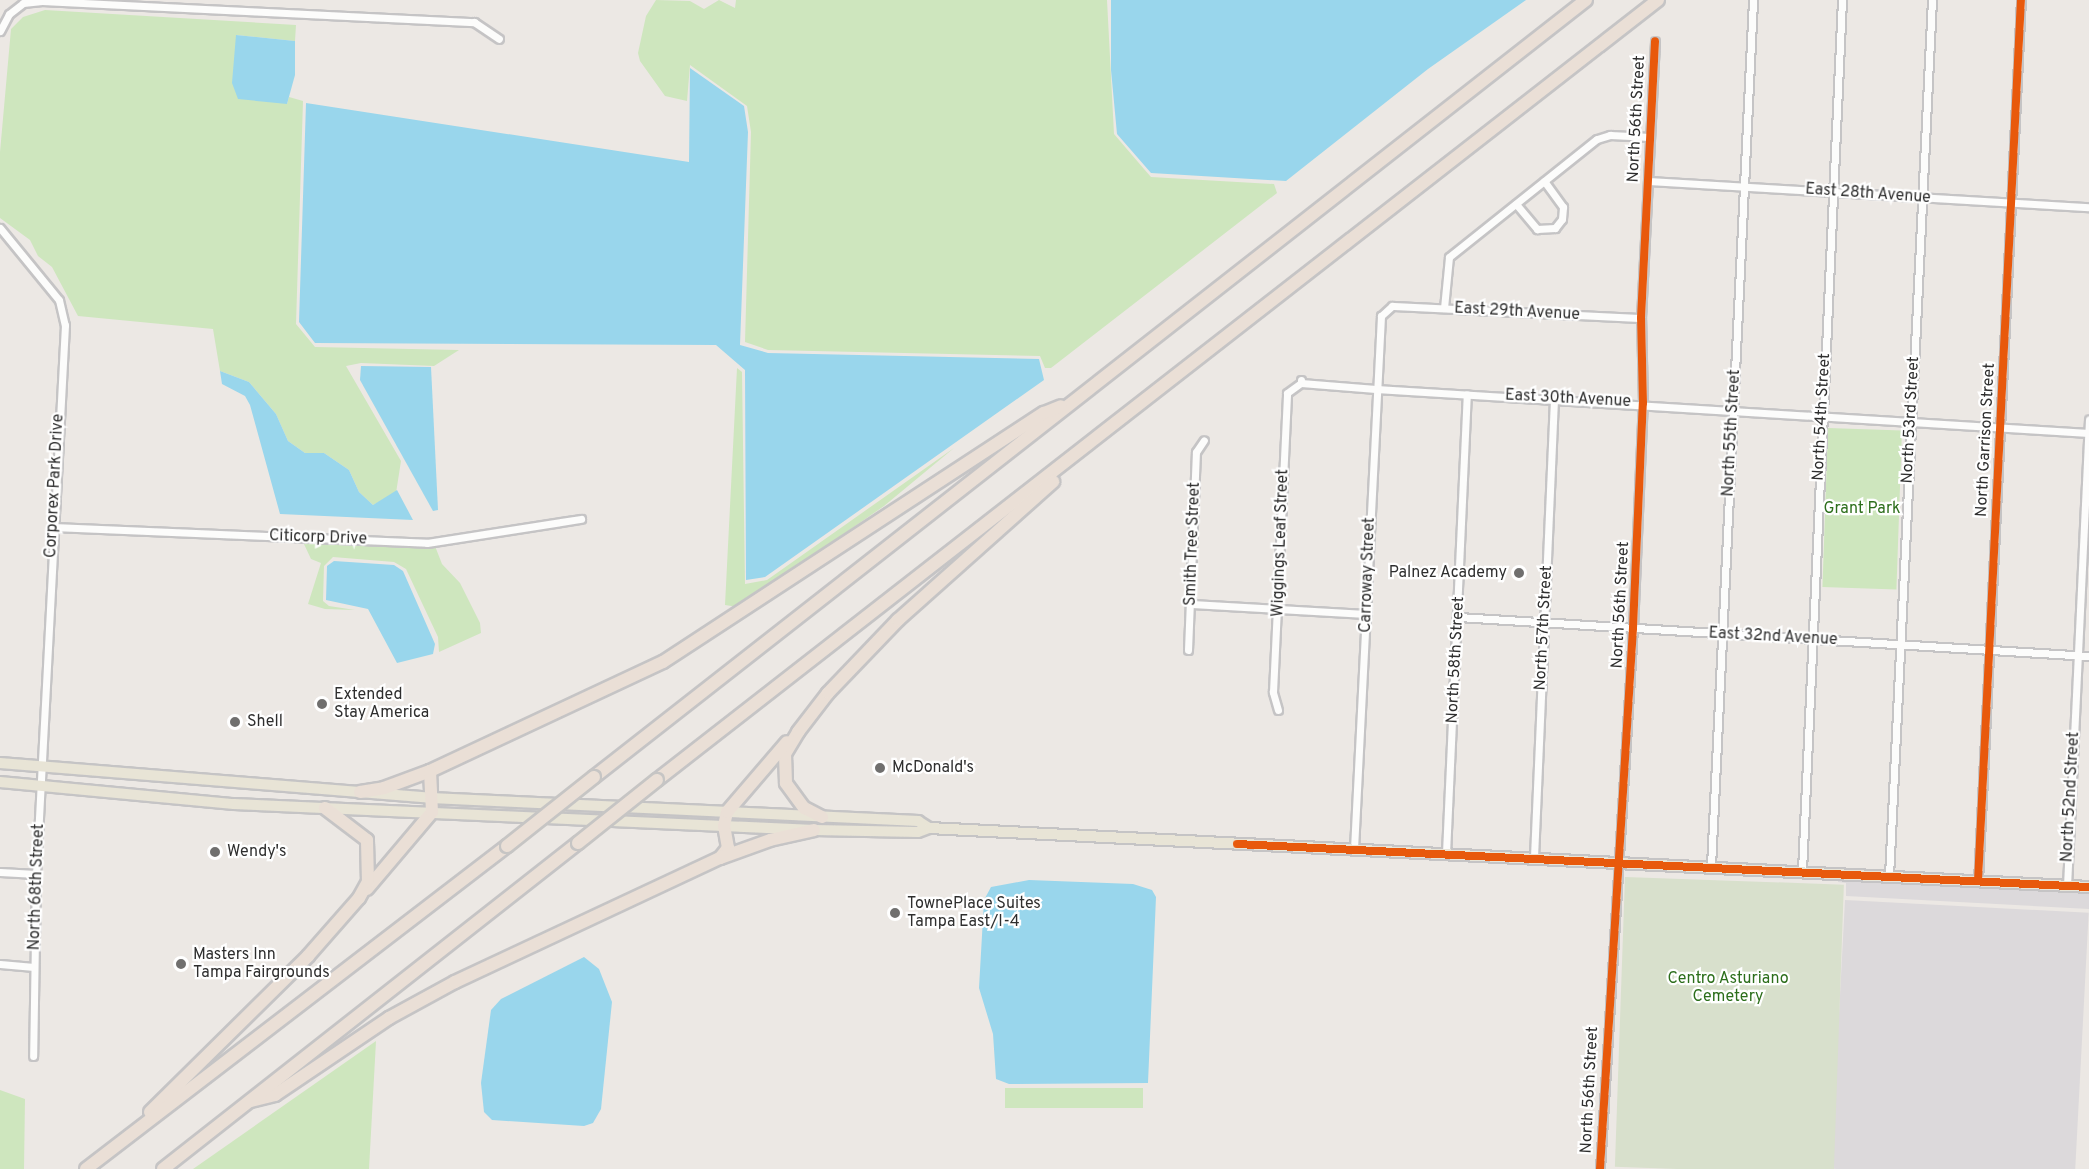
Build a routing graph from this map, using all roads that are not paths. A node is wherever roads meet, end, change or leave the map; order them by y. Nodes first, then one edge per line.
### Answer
1 (1586, 0) edge
2 (1658, 0) edge
3 (1753, 0) edge
4 (1842, 0) edge
5 (1932, 0) edge
6 (2021, 0) edge
7 (0, 31) edge
8 (499, 39) dead end
9 (1655, 41) dead end
10 (1650, 137) junction
11 (1544, 181) junction
12 (1648, 181) junction
13 (1743, 186) junction
14 (1833, 191) junction
15 (1922, 197) junction
16 (2011, 202) junction
17 (1516, 204) junction
18 (2089, 207) edge
19 (0, 228) edge
20 (1392, 306) joint
21 (1444, 308) junction
22 (1641, 318) junction
23 (1301, 382) joint
24 (1376, 389) junction
25 (1467, 394) junction
26 (1554, 399) junction
27 (1077, 400) junction
28 (1643, 403) junction
29 (1142, 404) junction
30 (1733, 410) junction
31 (1822, 414) junction
32 (2089, 420) edge
33 (1911, 421) junction
34 (2000, 427) junction
35 (2089, 433) edge
36 (1204, 441) dead end
37 (581, 519) dead end
38 (53, 527) junction
39 (1191, 604) junction
40 (1278, 609) junction
41 (1367, 614) junction
42 (1458, 617) junction
43 (1544, 622) junction
44 (1634, 628) junction
45 (1722, 634) junction
46 (1812, 639) junction
47 (1900, 644) junction
48 (1188, 650) dead end
49 (1990, 650) junction
50 (2078, 655) junction
51 (2089, 656) edge
52 (828, 693) junction
53 (1278, 710) dead end
54 (0, 763) edge
55 (41, 765) junction
56 (430, 771) junction
57 (0, 782) edge
58 (40, 784) junction
59 (360, 792) junction
60 (431, 798) junction
61 (325, 808) junction
62 (432, 812) junction
63 (727, 812) junction
64 (822, 817) junction
65 (724, 826) junction
66 (929, 828) junction
67 (814, 830) junction
68 (1354, 849) junction
69 (1446, 853) junction
70 (1534, 857) junction
71 (720, 858) junction
72 (1622, 861) junction
73 (1711, 866) junction
74 (1802, 871) junction
75 (0, 872) edge
76 (36, 874) junction
77 (1889, 876) junction
78 (1978, 881) junction
79 (2067, 886) junction
80 (2089, 887) edge
81 (359, 898) junction
82 (0, 964) edge
83 (34, 967) junction
84 (33, 1056) dead end
85 (251, 1101) junction
86 (113, 1148) junction
87 (86, 1169) edge
88 (163, 1169) edge
89 (1600, 1169) edge

1 - 27 highway
2 - 29 highway
3 - 13 street, North 55th Street
4 - 14 street, North 54th Street
5 - 15 street, North 53rd Street
6 - 16 street, North Garrison Street
7 - 8 street
9 - 10 street, North 56th Street
10 - 11 street
10 - 12 street, North 56th Street
11 - 17 street
11 - 17 street
12 - 13 street, East 28th Avenue
12 - 22 street, North 56th Street
13 - 14 street, East 28th Avenue
13 - 30 street, North 55th Street
14 - 15 street, East 28th Avenue
14 - 31 street, North 54th Street
15 - 16 street, East 28th Avenue
15 - 33 street, North 53rd Street
16 - 18 street, East 28th Avenue
16 - 34 street, North Garrison Street
17 - 21 street
19 - 38 street, Corporex Park Drive
20 - 21 street, East 29th Avenue
20 - 24 street, Carroway Street
21 - 22 street, East 29th Avenue
22 - 28 street, North 56th Street
23 - 24 street, East 30th Avenue
23 - 40 street, Wiggings Leaf Street
24 - 25 street, East 30th Avenue
24 - 41 street, Carroway Street
25 - 26 street, East 30th Avenue
25 - 42 street, North 58th Street
26 - 28 street, East 30th Avenue
26 - 43 street, North 57th Street
27 - 56 highway
27 - 86 highway, bridge
28 - 30 street, East 30th Avenue
28 - 44 street, North 56th Street
29 - 52 highway
29 - 85 highway, bridge
30 - 31 street, East 30th Avenue
30 - 45 street, North 55th Street
31 - 33 street, East 30th Avenue
31 - 46 street, North 54th Street
32 - 35 street, North 52nd Street
33 - 34 street, East 30th Avenue
33 - 47 street, North 53rd Street
34 - 35 street, East 30th Avenue
34 - 49 street, North Garrison Street
35 - 50 street, North 52nd Street
36 - 39 street, Smith Tree Street
37 - 38 street, Citicorp Drive
38 - 55 street, Corporex Park Drive
39 - 40 street
39 - 48 street, Smith Tree Street
40 - 41 street
40 - 53 street, Wiggings Leaf Street
41 - 68 street, Carroway Street
42 - 43 street, East 32nd Avenue
42 - 69 street, North 58th Street
43 - 44 street, East 32nd Avenue
43 - 70 street, North 57th Street
44 - 45 street, East 32nd Avenue
44 - 72 street, North 56th Street
45 - 46 street, East 32nd Avenue
45 - 73 street, North 55th Street
46 - 47 street, East 32nd Avenue
46 - 74 street, North 54th Street
47 - 49 street, East 32nd Avenue
47 - 77 street, North 53rd Street
49 - 50 street, East 32nd Avenue
49 - 78 street, North Garrison Street
50 - 51 street, East 32nd Avenue
50 - 79 street, North 52nd Street
52 - 63 highway
52 - 64 highway
54 - 55 main road
55 - 58 street, North 68th Street
55 - 59 main road
56 - 59 highway
56 - 60 highway
57 - 58 main road
58 - 61 main road
58 - 76 street, North 68th Street
59 - 60 main road
60 - 62 highway
60 - 63 main road
61 - 62 main road
61 - 81 highway
62 - 65 main road
62 - 81 highway
63 - 64 main road
63 - 65 highway
64 - 66 main road
65 - 67 main road
65 - 71 highway
66 - 67 main road
66 - 68 main road
67 - 71 highway
68 - 69 main road
69 - 70 main road
70 - 72 main road
71 - 85 highway
72 - 73 main road
72 - 89 street, North 56th Street
73 - 74 main road
74 - 77 main road
75 - 76 street
76 - 83 street, North 68th Street
77 - 78 main road
78 - 79 main road
79 - 80 main road
81 - 86 highway
82 - 83 street
83 - 84 street, North 68th Street
85 - 88 highway
86 - 87 highway

